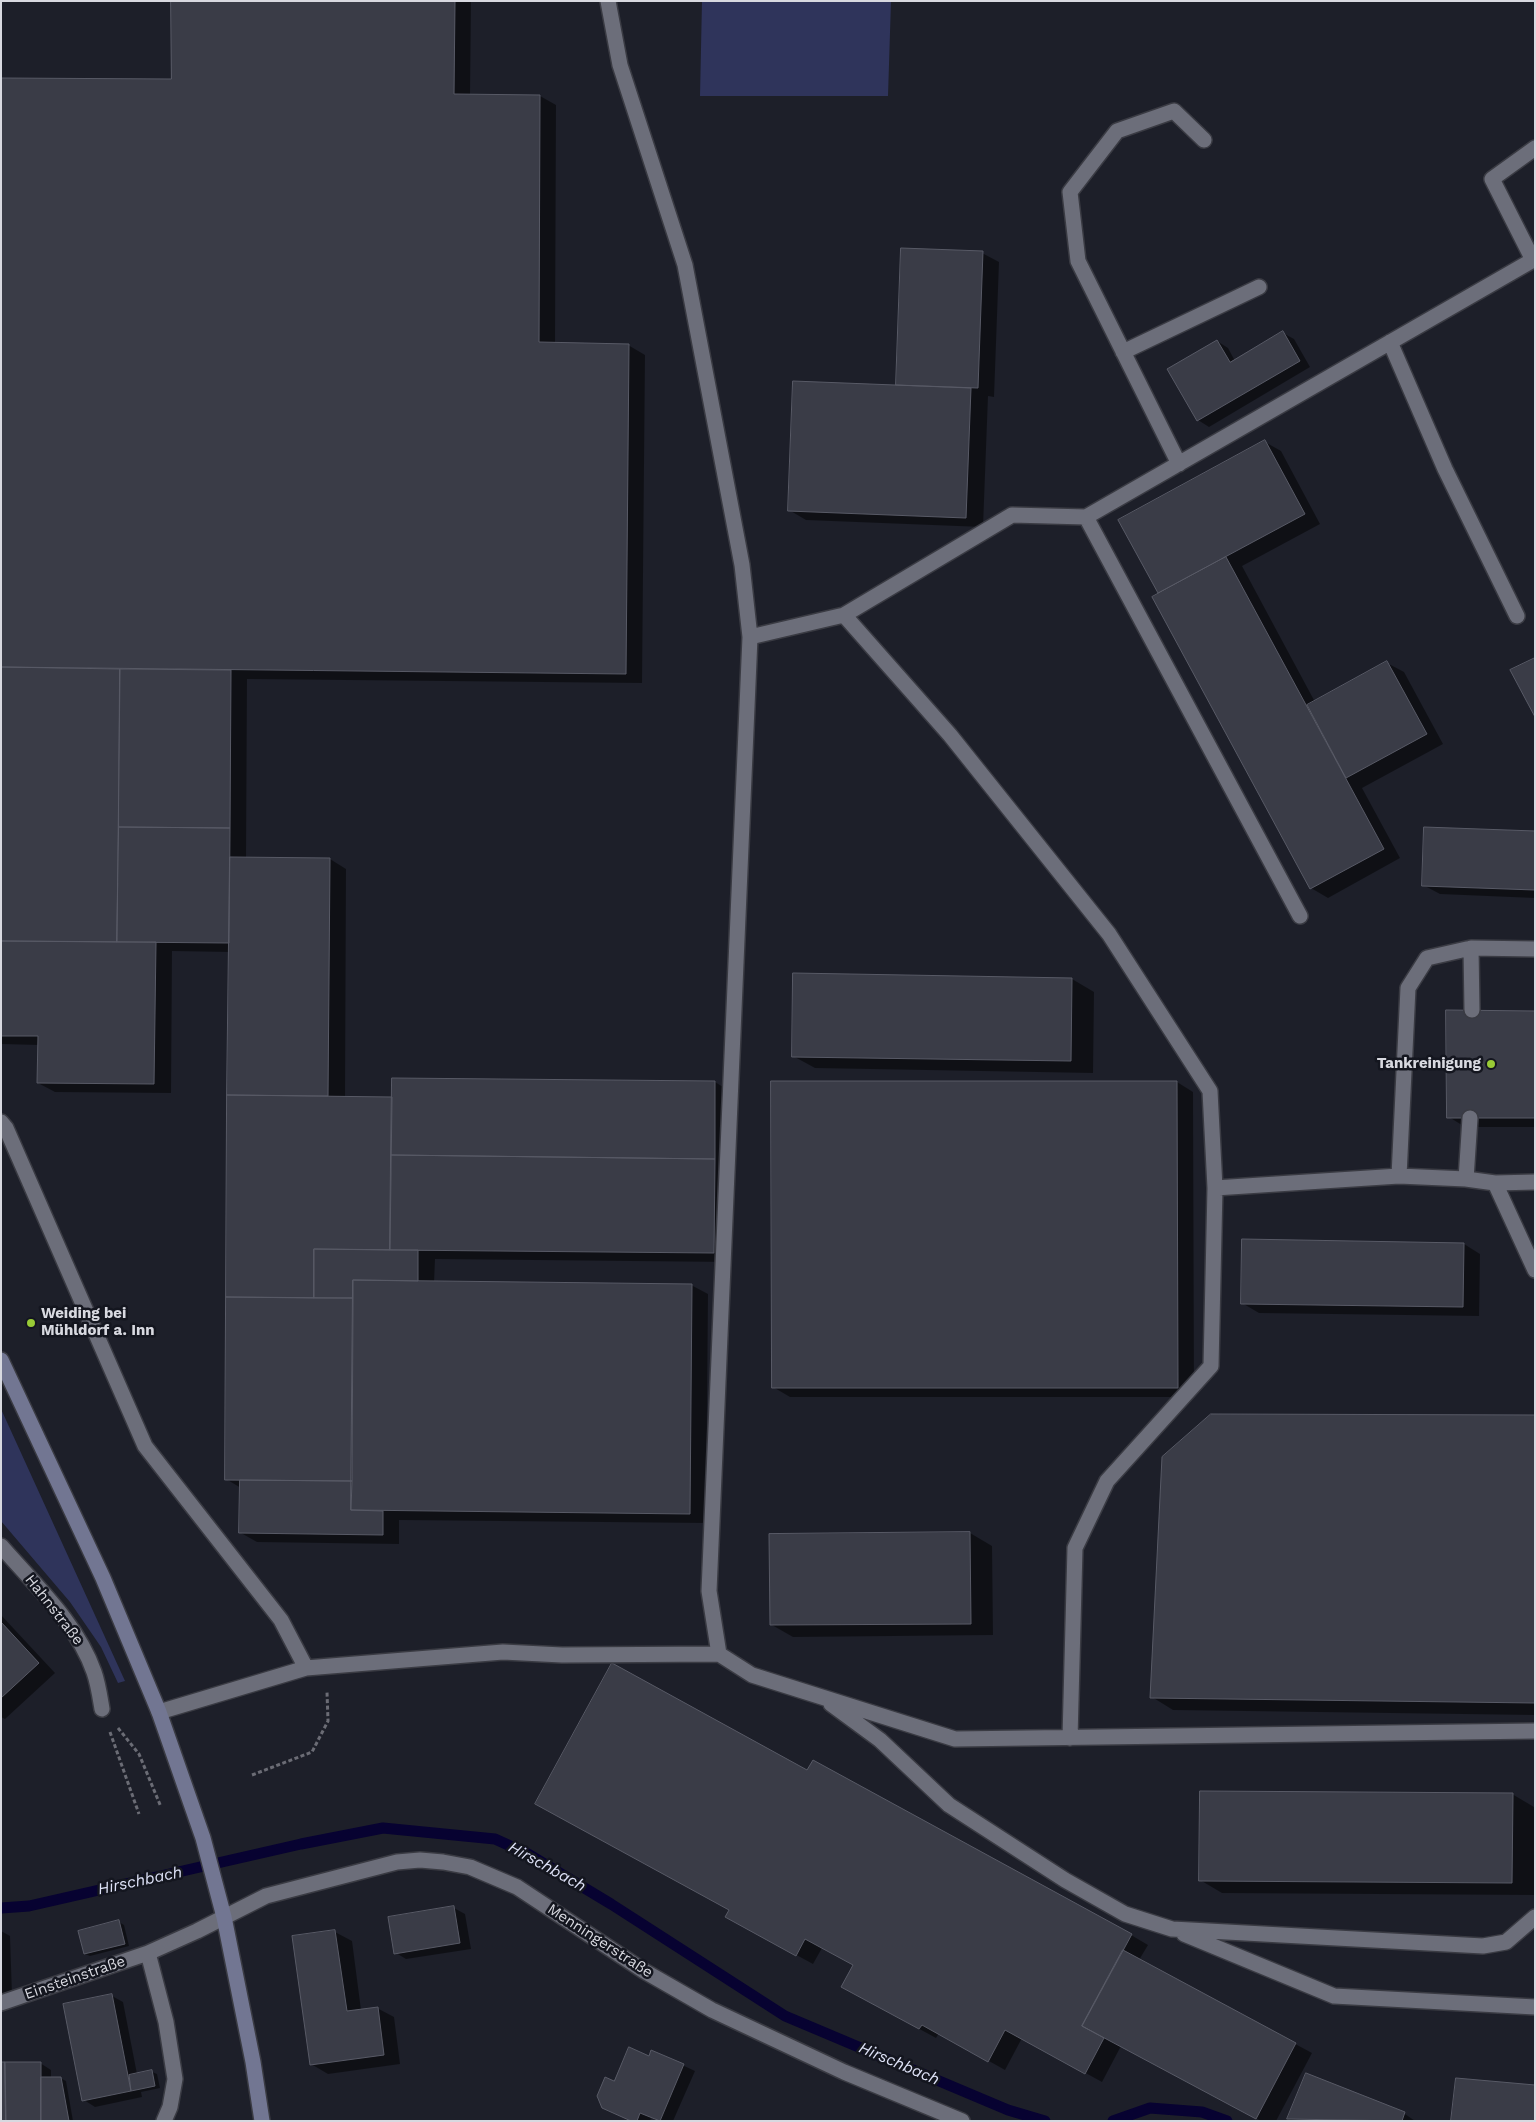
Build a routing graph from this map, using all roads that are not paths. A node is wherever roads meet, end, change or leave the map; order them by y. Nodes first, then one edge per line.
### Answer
1 (608, 1) edge
2 (1204, 140) dead end
3 (1535, 148) edge
4 (1259, 288) dead end
5 (1390, 342) junction
6 (1123, 352) junction
7 (1178, 464) junction
8 (1086, 517) junction
9 (844, 615) junction
10 (1517, 616) dead end
11 (750, 636) junction
12 (1300, 916) dead end
13 (1471, 948) junction
14 (1535, 949) edge
15 (1472, 1010) dead end
16 (1470, 1118) dead end
17 (1, 1122) edge
18 (1399, 1176) junction
19 (1466, 1180) junction
20 (1535, 1182) edge
21 (1495, 1183) junction
22 (1215, 1188) junction
23 (1535, 1270) edge
24 (1, 1360) edge
25 (1, 1546) edge
26 (719, 1654) junction
27 (306, 1668) junction
28 (819, 1696) junction
29 (102, 1709) road end
30 (159, 1712) junction
31 (1535, 1731) edge
32 (1070, 1738) junction
33 (224, 1917) junction
34 (1535, 1917) edge
35 (1172, 1929) junction
36 (148, 1953) junction
37 (1, 2003) edge
38 (1535, 2006) edge
39 (164, 2121) edge
40 (262, 2121) edge
41 (962, 2121) edge

1 - 11 street
2 - 6 street
3 - 5 street
4 - 6 street
5 - 7 street
5 - 10 street
6 - 7 street
7 - 8 street
8 - 9 street
8 - 12 street
9 - 11 street
9 - 22 street
11 - 26 street
13 - 14 street
13 - 15 street
13 - 18 street
16 - 19 street
17 - 27 street
18 - 19 street
18 - 22 street
19 - 21 street
20 - 21 street
21 - 23 street
22 - 32 street
24 - 30 main road
25 - 29 street, Hahnstraße
26 - 27 street
26 - 28 street
27 - 30 street
28 - 32 street
28 - 35 street
30 - 33 main road
31 - 32 street
33 - 36 street, Einsteinstraße
33 - 40 main road
33 - 41 street, Menningerstraße
34 - 35 street
35 - 38 street
36 - 37 street, Einsteinstraße
36 - 39 street

